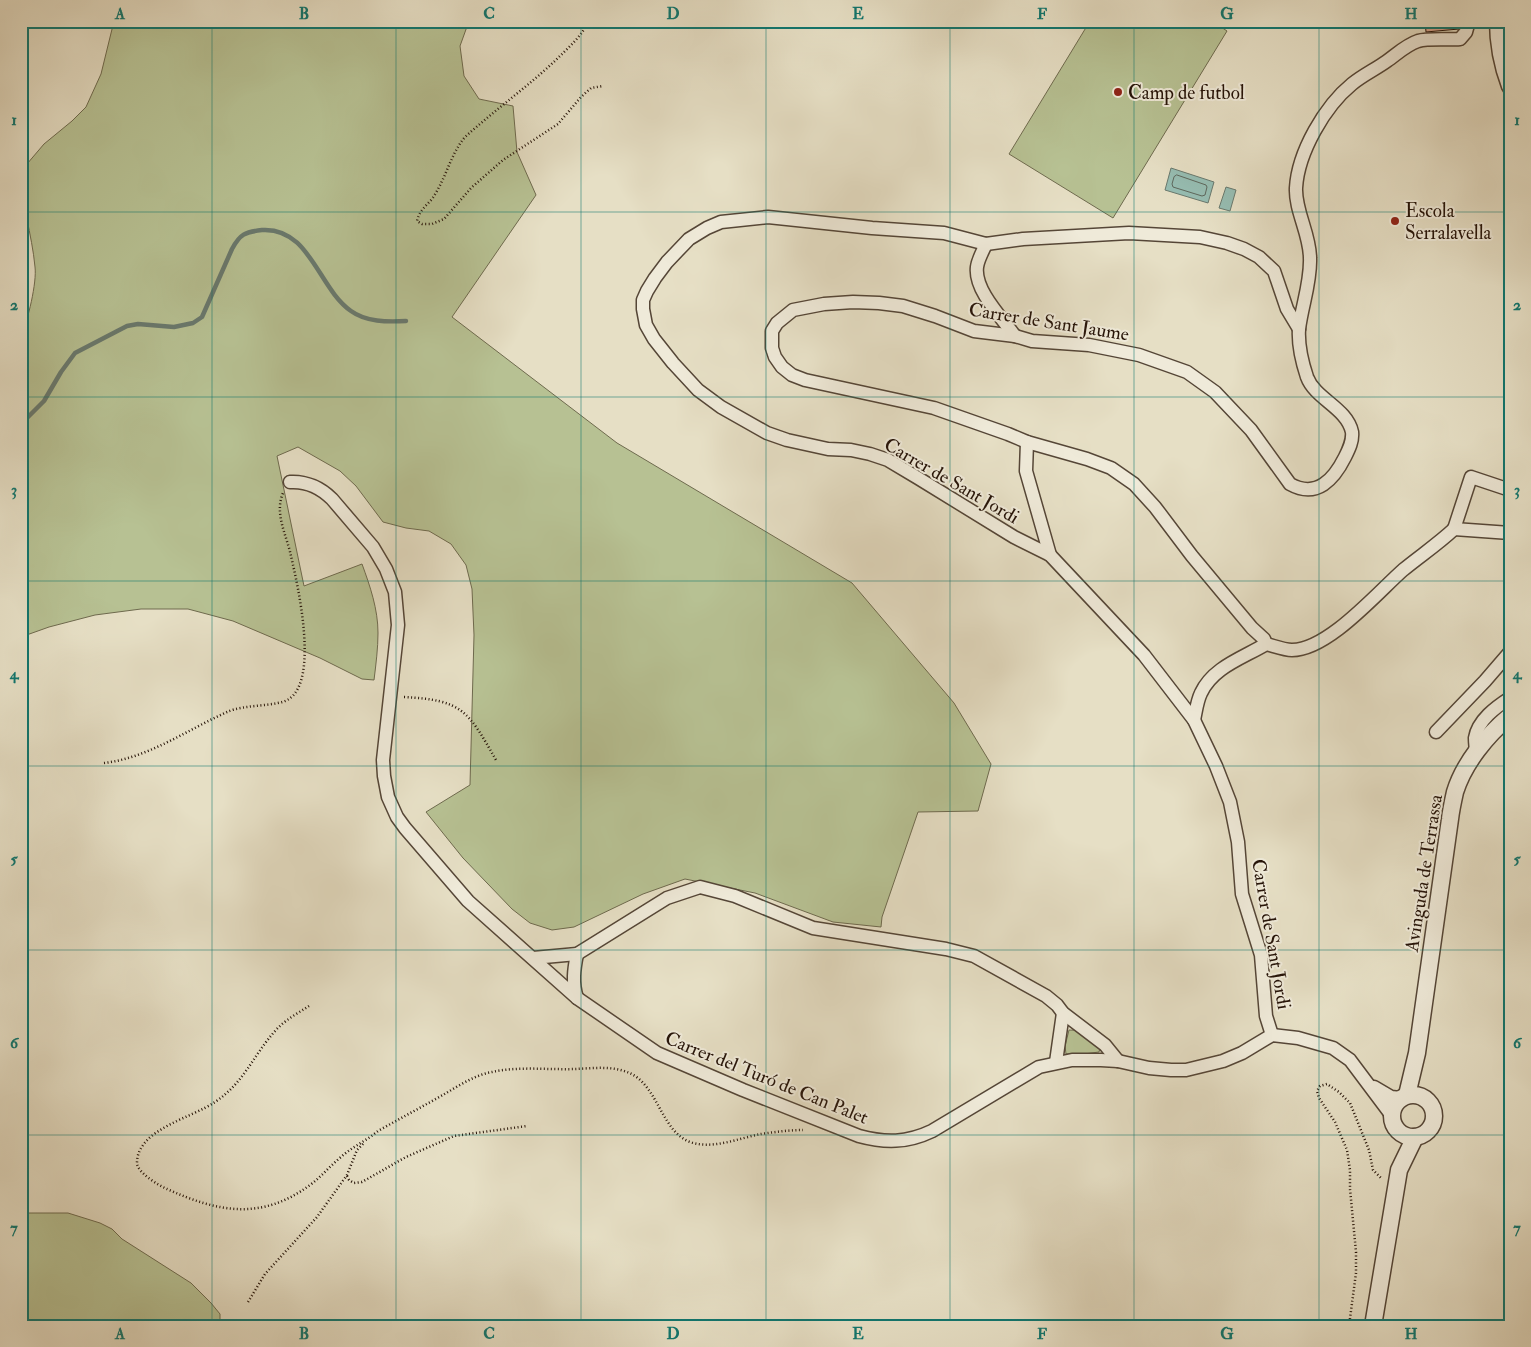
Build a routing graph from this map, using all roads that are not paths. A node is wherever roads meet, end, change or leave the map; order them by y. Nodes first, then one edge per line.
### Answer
1 (1468, 21) edge
2 (1498, 21) edge
3 (1510, 86) edge
4 (986, 244) junction
5 (1299, 329) junction
6 (1015, 336) junction
7 (1027, 442) junction
8 (290, 482) road end
9 (1510, 490) edge
10 (1454, 529) junction
11 (1510, 533) edge
12 (1050, 555) junction
13 (1266, 644) junction
14 (1510, 652) edge
15 (1510, 698) edge
16 (1510, 716) edge
17 (1194, 720) junction
18 (1436, 732) dead end
19 (1476, 754) junction
20 (577, 954) junction
21 (533, 958) junction
22 (577, 998) junction
23 (1063, 1013) junction
24 (1272, 1035) junction
25 (1417, 1053) junction
26 (1118, 1061) junction
27 (1056, 1062) junction
28 (1370, 1085) junction
29 (1404, 1097) junction
30 (1426, 1100) junction
31 (1394, 1122) junction
32 (1415, 1137) junction
33 (1398, 1176) junction
34 (1374, 1326) edge

1 - 5 street
2 - 3 street
4 - 5 street
4 - 6 street
4 - 12 street, Carrer de Sant Jordi
5 - 6 street, Carrer de Sant Jaume
6 - 7 street, Carrer de Sant Jaume
7 - 12 street
7 - 13 street, Carrer de Sant Jaume
8 - 21 street, Carrer del Turó de Can Palet
9 - 10 street
10 - 11 street
10 - 13 street
12 - 17 street, Carrer de Sant Jordi
13 - 17 street
14 - 18 street
15 - 19 street
16 - 19 street, Avinguda de Terrassa
17 - 24 street, Carrer de Sant Jordi
19 - 25 street, Avinguda de Terrassa
20 - 21 street
20 - 22 street
20 - 23 street
21 - 22 street, Carrer del Turó de Can Palet
22 - 27 street, Carrer del Turó de Can Palet
23 - 26 street
23 - 27 street
24 - 26 street, Carrer del Turó de Can Palet
24 - 28 street
25 - 29 street, Avinguda de Terrassa
25 - 30 street, Avinguda de Terrassa
26 - 27 street, Carrer del Turó de Can Palet
28 - 29 street
28 - 31 street
29 - 30 street
29 - 31 street
30 - 32 street
31 - 32 street
31 - 33 street
32 - 33 street
33 - 34 street

